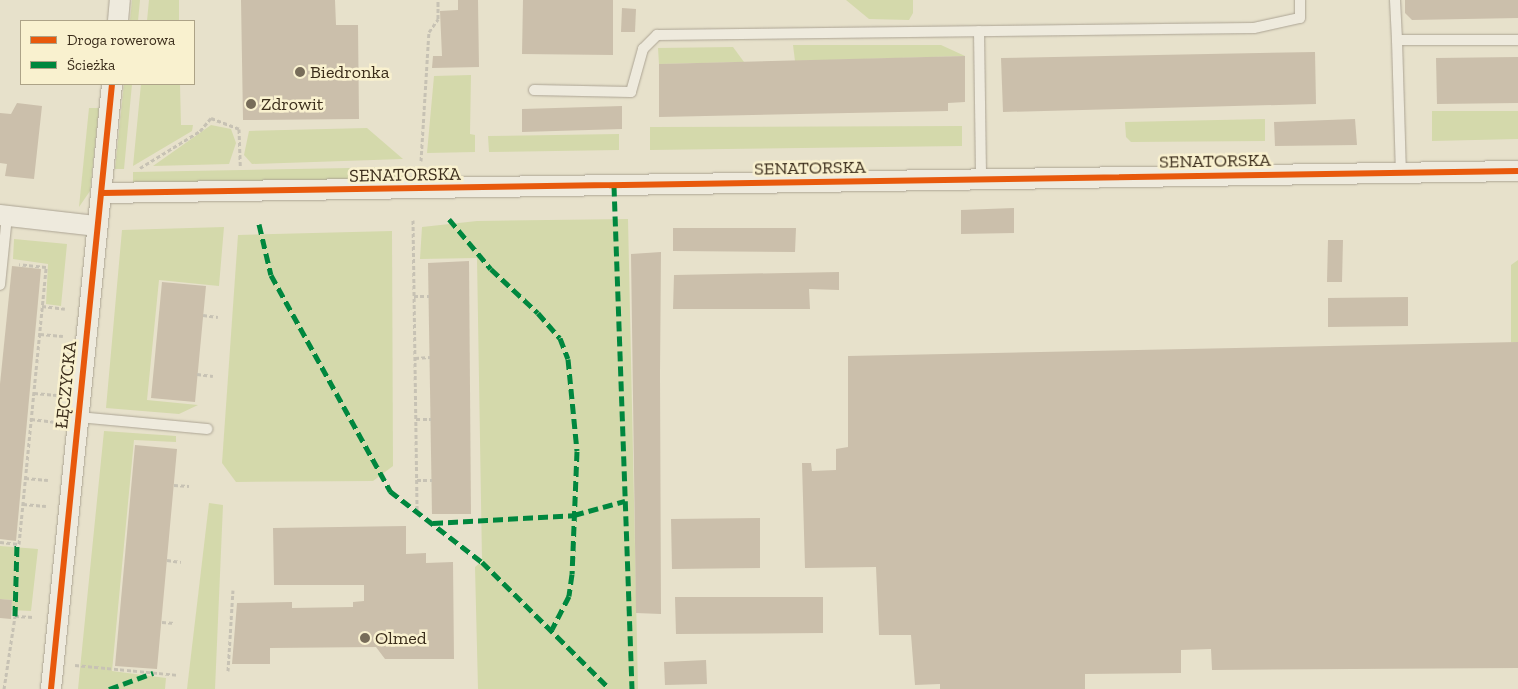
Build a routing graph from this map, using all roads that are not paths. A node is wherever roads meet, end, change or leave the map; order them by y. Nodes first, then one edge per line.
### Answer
1 (120, 0) edge
2 (1300, 0) edge
3 (1395, 0) edge
4 (118, 20) edge
5 (979, 31) junction
6 (1397, 40) junction
7 (1518, 40) edge
8 (112, 85) edge
9 (534, 90) dead end
10 (1518, 171) edge
11 (1401, 173) junction
12 (981, 180) junction
13 (102, 193) junction
14 (4, 216) edge
15 (97, 226) junction
16 (0, 285) edge
17 (78, 417) junction
18 (207, 429) dead end
19 (50, 689) edge

1 - 4 street
2 - 5 lane
3 - 6 lane
5 - 9 lane
5 - 12 lane
6 - 7 lane
6 - 11 lane
8 - 13 street, ŁĘCZYCKA
10 - 11 street, SENATORSKA
11 - 12 street, SENATORSKA
12 - 13 street, SENATORSKA
13 - 15 street, ŁĘCZYCKA
14 - 15 street
14 - 16 lane
15 - 17 street, ŁĘCZYCKA
17 - 18 lane
17 - 19 street, ŁĘCZYCKA

